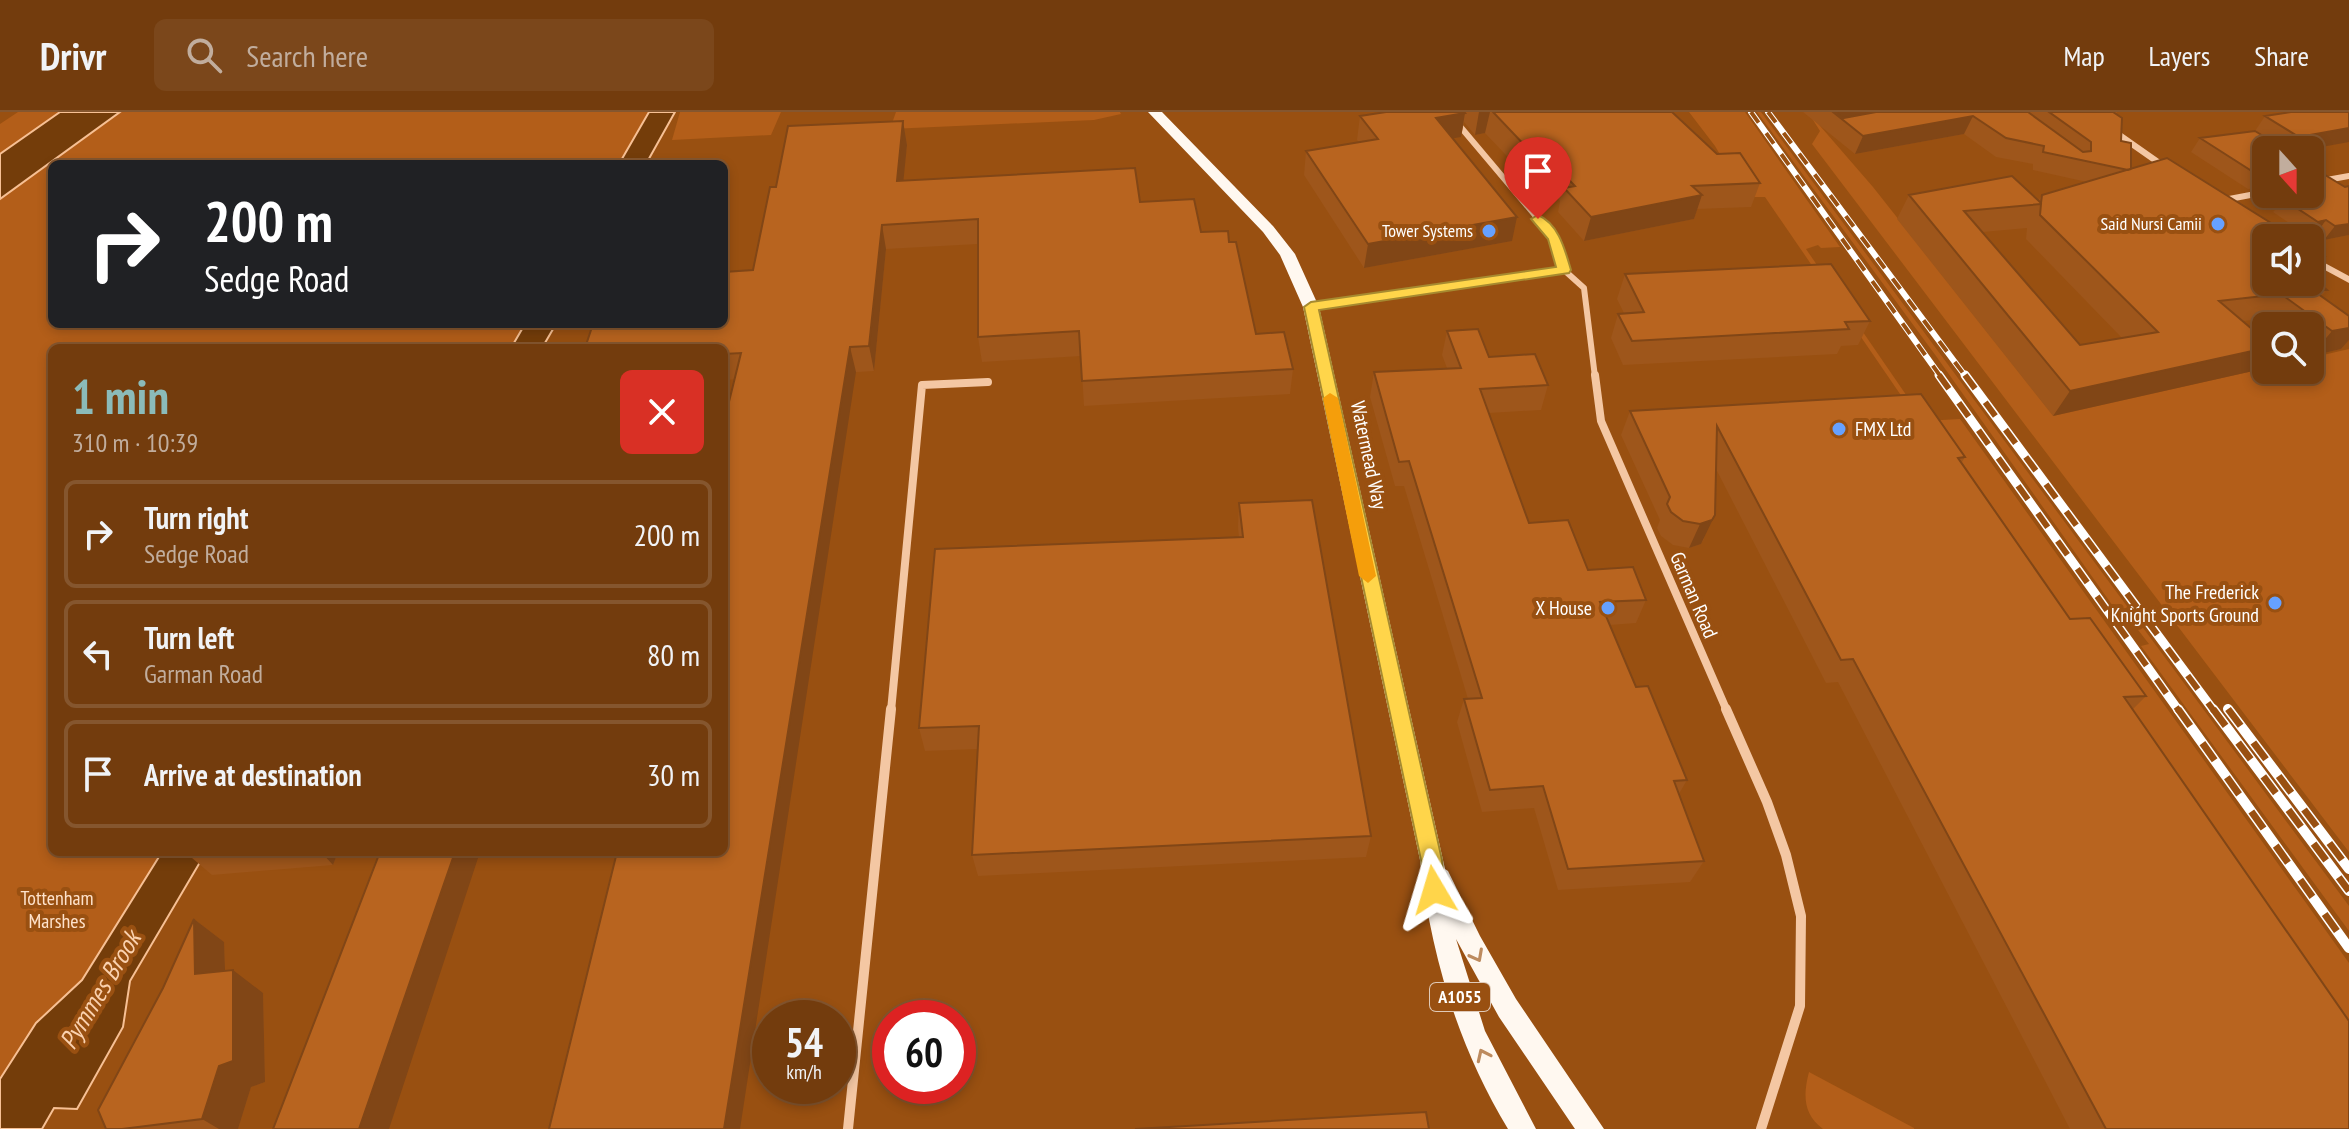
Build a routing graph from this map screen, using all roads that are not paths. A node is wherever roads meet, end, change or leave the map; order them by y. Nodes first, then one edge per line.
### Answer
1 (1155, 112) edge
2 (1448, 112) edge
3 (2086, 112) edge
4 (2349, 176) edge
5 (2181, 178) edge
6 (2324, 180) edge
7 (2252, 194) edge
8 (2215, 201) joint
9 (2235, 214) edge
10 (2324, 266) edge
11 (1564, 270) junction
12 (2349, 280) edge
13 (1311, 307) junction
14 (988, 382) dead end
15 (1432, 860) junction
16 (848, 1129) edge
17 (1523, 1129) edge
18 (1591, 1129) edge
19 (1761, 1129) edge

1 - 13 main road, Watermead Way / A1055
2 - 11 street, Garman Road
3 - 5 street
4 - 6 street
7 - 8 street
8 - 9 street
10 - 12 street
11 - 13 street
11 - 19 street, Garman Road
13 - 15 main road, Watermead Way / A1055
14 - 16 street
17 -> 15 main road, Watermead Way / A1055
15 -> 18 main road, Watermead Way / A1055

